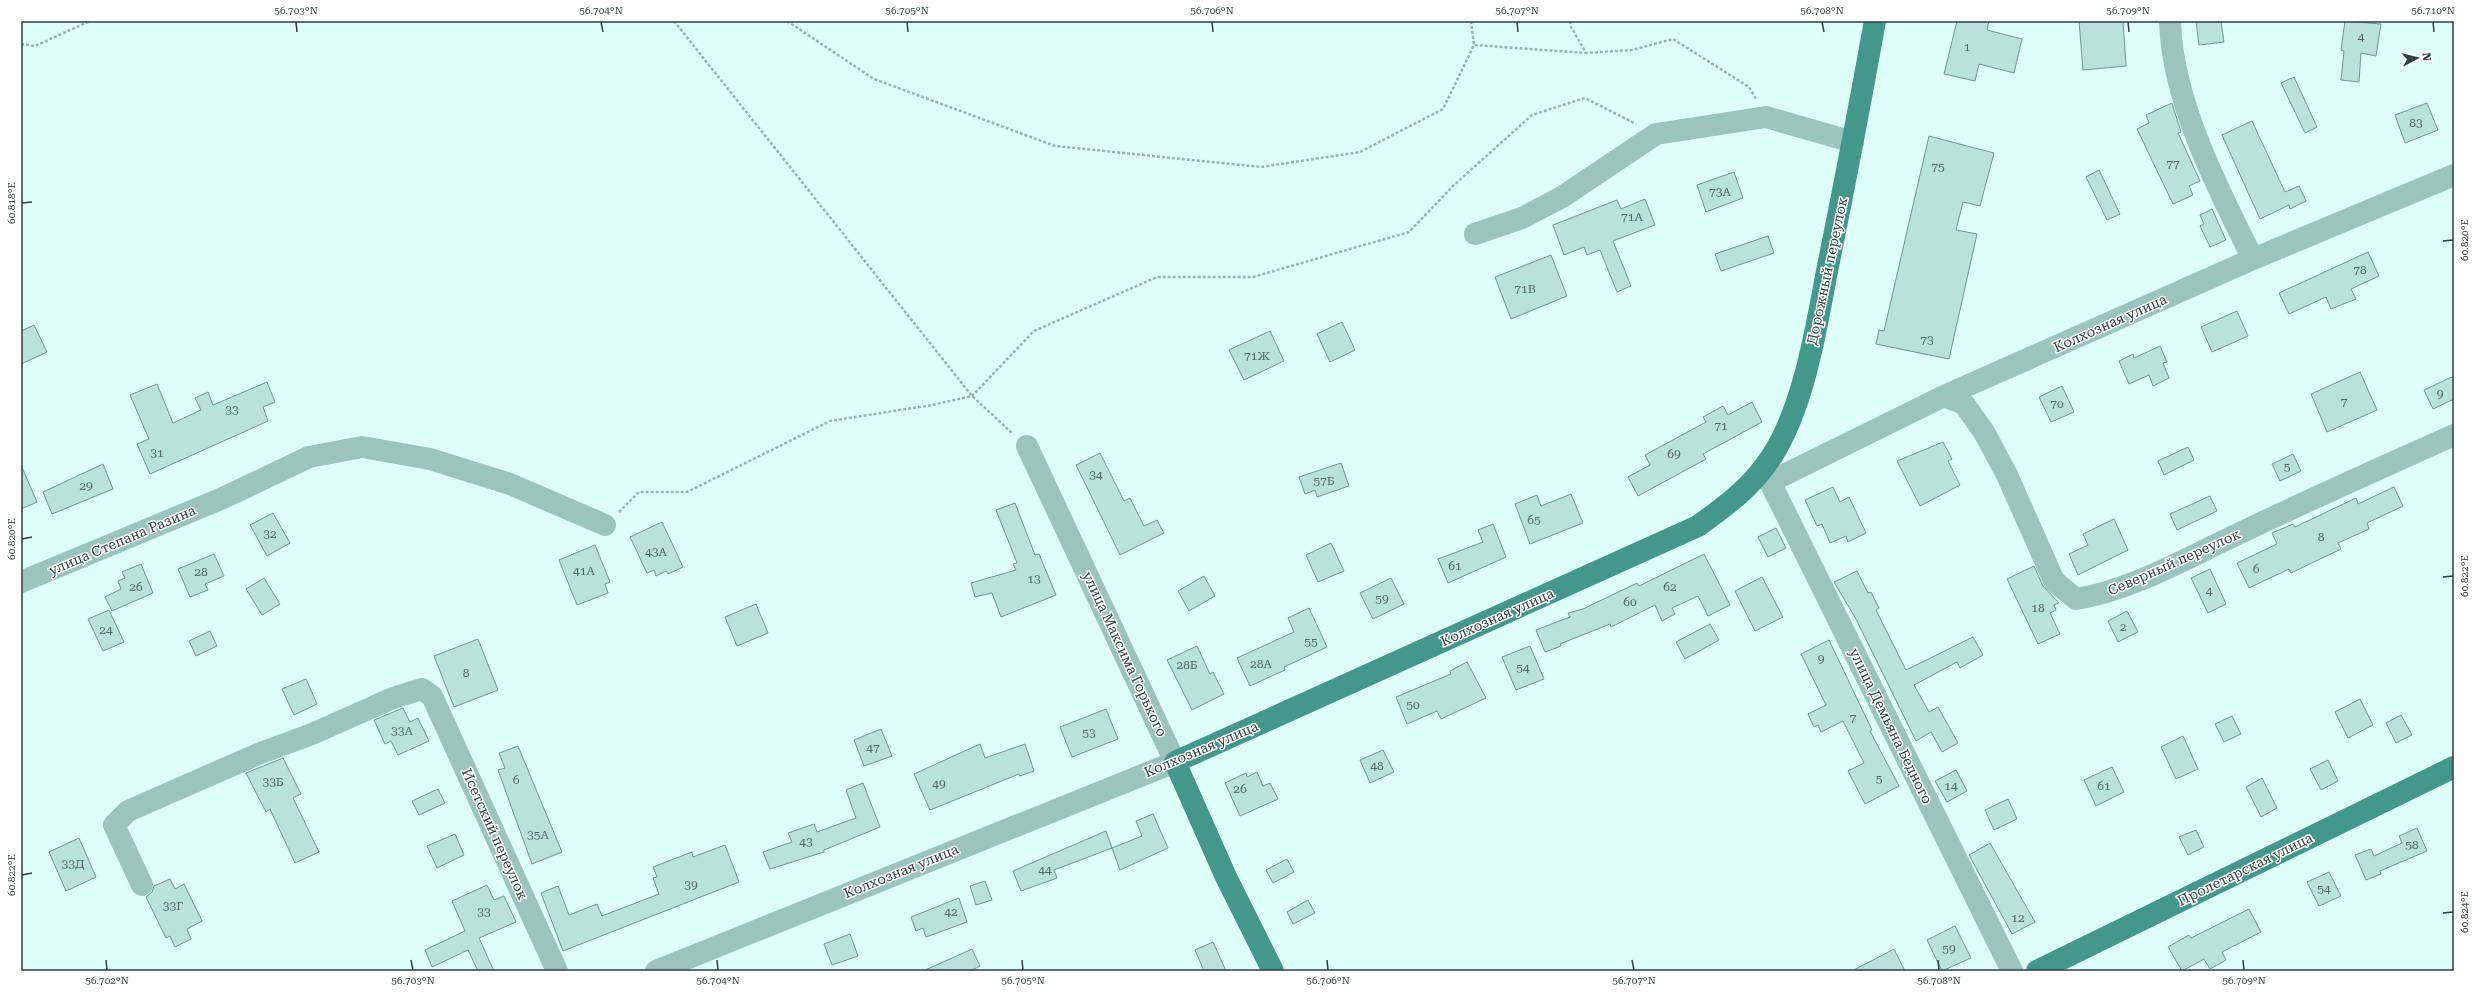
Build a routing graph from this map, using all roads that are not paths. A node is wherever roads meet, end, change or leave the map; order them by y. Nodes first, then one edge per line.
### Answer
1 (1875, 21) edge
2 (2170, 21) edge
3 (1853, 142) junction
4 (2454, 175) edge
5 (1475, 234) dead end
6 (2253, 259) junction
7 (1944, 396) junction
8 (2454, 435) edge
9 (1027, 446) road end
10 (1764, 479) junction
11 (1732, 501) joint
12 (605, 525) road end
13 (21, 582) edge
14 (1175, 762) junction
15 (2454, 767) edge
16 (142, 886) dead end
17 (557, 971) edge
18 (656, 971) edge
19 (1273, 971) edge
20 (2012, 971) edge
21 (2037, 971) edge

1 - 3 main road, Дорожный переулок
2 - 6 street
3 - 5 street
3 - 10 main road, Дорожный переулок
4 - 6 street, Колхозная улица
6 - 7 street, Колхозная улица
7 - 8 street, Северный переулок
7 - 10 street, Колхозная улица
9 - 14 street, улица Максима Горького
10 - 11 main road, Дорожный переулок
10 - 20 street, улица Демьяна Бедного
11 - 14 main road, Колхозная улица
12 - 13 street, улица Степана Разина
14 - 18 street, Колхозная улица
14 - 19 main road, улица Максима Горького
15 - 21 main road, Пролетарская улица
16 - 17 street, Исетский переулок

